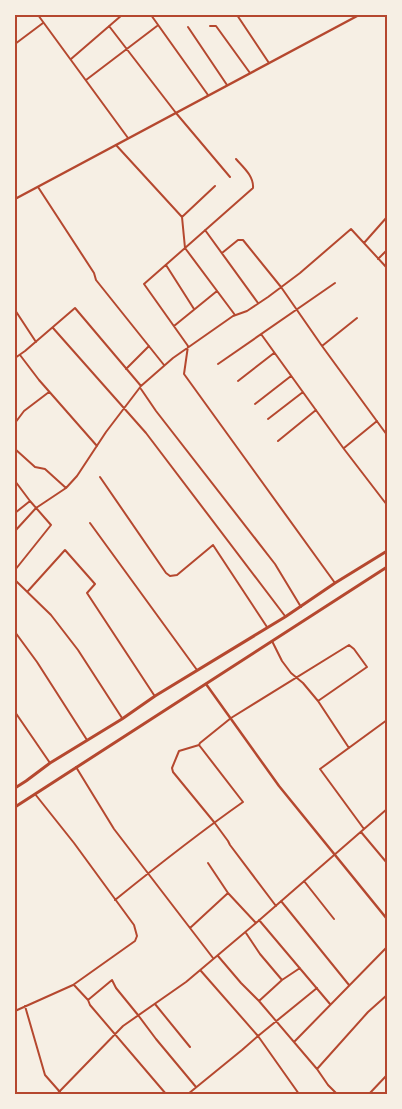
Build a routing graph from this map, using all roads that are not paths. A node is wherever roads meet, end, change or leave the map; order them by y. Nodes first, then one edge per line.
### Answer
1 (38, 15) edge
2 (122, 15) edge
3 (151, 15) edge
4 (237, 15) edge
5 (359, 15) edge
6 (43, 23) junction
7 (158, 25) junction
8 (109, 26) junction
9 (210, 26) dead end
10 (188, 27) dead end
11 (15, 44) edge
12 (127, 49) junction
13 (70, 60) junction
14 (269, 63) junction
15 (250, 73) junction
16 (86, 80) junction
17 (227, 85) junction
18 (208, 96) junction
19 (176, 113) junction
20 (128, 138) junction
21 (116, 145) junction
22 (236, 159) dead end
23 (230, 177) dead end
24 (215, 186) dead end
25 (38, 187) junction
26 (15, 199) edge
27 (182, 217) junction
28 (387, 217) edge
29 (205, 230) junction
30 (364, 243) junction
31 (185, 248) junction
32 (387, 250) edge
33 (222, 253) junction
34 (378, 259) junction
35 (166, 265) junction
36 (387, 268) edge
37 (335, 283) dead end
38 (281, 287) junction
39 (216, 291) junction
40 (258, 303) junction
41 (194, 309) junction
42 (15, 310) edge
43 (296, 310) junction
44 (235, 315) junction
45 (356, 318) dead end
46 (174, 326) junction
47 (53, 328) junction
48 (261, 334) junction
49 (36, 342) junction
50 (149, 346) junction
51 (188, 346) junction
52 (322, 346) junction
53 (274, 353) junction
54 (20, 355) junction
55 (15, 358) edge
56 (218, 364) dead end
57 (164, 365) junction
58 (126, 368) junction
59 (292, 376) junction
60 (238, 380) dead end
61 (141, 387) junction
62 (49, 392) junction
63 (303, 392) junction
64 (255, 404) dead end
65 (124, 408) junction
66 (316, 410) junction
67 (268, 419) dead end
68 (377, 421) junction
69 (15, 423) edge
70 (387, 435) edge
71 (278, 441) dead end
72 (98, 446) junction
73 (15, 449) edge
74 (344, 449) junction
75 (100, 477) dead end
76 (15, 481) edge
77 (66, 488) junction
78 (30, 501) junction
79 (387, 505) edge
80 (36, 508) junction
81 (15, 513) edge
82 (90, 523) dead end
83 (15, 532) edge
84 (387, 551) edge
85 (387, 567) edge
86 (15, 570) edge
87 (15, 580) edge
88 (335, 583) junction
89 (28, 591) junction
90 (301, 606) junction
91 (285, 617) junction
92 (267, 627) junction
93 (15, 632) edge
94 (272, 642) junction
95 (198, 670) junction
96 (296, 678) junction
97 (206, 684) junction
98 (155, 696) junction
99 (318, 701) junction
100 (15, 712) edge
101 (122, 719) junction
102 (230, 719) junction
103 (387, 720) edge
104 (87, 740) junction
105 (199, 745) junction
106 (349, 748) junction
107 (50, 762) junction
108 (76, 768) junction
109 (15, 788) edge
110 (35, 794) junction
111 (15, 807) edge
112 (387, 809) edge
113 (214, 822) junction
114 (364, 829) junction
115 (361, 832) junction
116 (334, 855) junction
117 (208, 863) dead end
118 (387, 863) edge
119 (148, 874) junction
120 (304, 881) junction
121 (228, 893) junction
122 (115, 900) junction
123 (281, 901) junction
124 (276, 906) junction
125 (334, 919) dead end
126 (387, 919) edge
127 (260, 920) junction
128 (256, 923) junction
129 (190, 928) junction
130 (246, 932) junction
131 (387, 947) edge
132 (218, 956) junction
133 (214, 959) junction
134 (300, 968) junction
135 (201, 970) junction
136 (282, 980) junction
137 (74, 985) junction
138 (349, 985) junction
139 (317, 988) junction
140 (387, 996) edge
141 (88, 1000) junction
142 (259, 1001) junction
143 (155, 1004) junction
144 (330, 1004) junction
145 (25, 1006) junction
146 (15, 1011) edge
147 (138, 1015) junction
148 (276, 1021) junction
149 (116, 1034) junction
150 (258, 1036) junction
151 (294, 1042) junction
152 (190, 1047) dead end
153 (317, 1069) junction
154 (387, 1075) edge
155 (196, 1087) junction
156 (60, 1092) junction
157 (57, 1094) edge
158 (166, 1094) edge
159 (188, 1094) edge
160 (299, 1094) edge
161 (337, 1094) edge
162 (369, 1094) edge

1 - 6 street
2 - 8 street
3 - 7 street
4 - 14 street
5 - 14 street
6 - 11 street
6 - 13 street
7 - 12 street
7 - 18 street
8 - 12 street
8 - 13 street
9 - 15 street
10 - 17 street
12 - 16 street
12 - 19 street
13 - 16 street
14 - 15 street
15 - 17 street
16 - 20 street
17 - 18 street
18 - 19 street
19 - 20 street
19 - 23 street
20 - 21 street
21 - 25 street
21 - 27 street
22 - 29 street
24 - 27 street
25 - 26 street
25 - 50 street
27 - 31 street
28 - 30 street
29 - 31 street
29 - 33 street
30 - 34 street
30 - 38 street
31 - 35 street
31 - 39 street
32 - 34 street
33 - 38 street
33 - 40 street
34 - 36 street
35 - 41 street
35 - 46 street
37 - 43 street
38 - 40 street
38 - 43 street
39 - 41 street
39 - 44 street
40 - 44 street
41 - 46 street
42 - 49 street
43 - 48 street
43 - 52 street
44 - 51 street
45 - 52 street
46 - 51 street
47 - 49 street
47 - 58 street
47 - 65 street
48 - 53 street
48 - 56 street
49 - 54 street
50 - 57 street
50 - 58 street
51 - 57 street
51 - 88 street
52 - 68 street
53 - 59 street
53 - 60 street
54 - 55 street
54 - 62 street
57 - 61 street
58 - 61 street
59 - 63 street
59 - 64 street
61 - 65 street
61 - 90 street
62 - 69 street
62 - 72 street
63 - 66 street
63 - 67 street
65 - 72 street
65 - 91 street
66 - 71 street
66 - 74 street
68 - 70 street
68 - 74 street
72 - 77 street
73 - 77 street
74 - 79 street
75 - 92 street
76 - 78 street
77 - 80 street
78 - 80 street
78 - 81 street
80 - 83 street
80 - 86 street
82 - 95 street
84 - 88 main road
85 - 94 main road
87 - 89 street
88 - 90 main road
89 - 98 street
89 - 101 street
90 - 91 main road
91 - 92 main road
92 - 95 main road
93 - 104 street
94 - 96 street
94 - 97 main road
95 - 98 main road
96 - 99 street
96 - 99 street
96 - 102 street
97 - 102 street
97 - 108 main road
98 - 101 main road
99 - 106 street
100 - 107 street
101 - 104 main road
102 - 105 street
102 - 116 street
103 - 106 street
104 - 107 main road
105 - 113 street
105 - 113 street
106 - 114 street
107 - 109 main road
108 - 110 main road
108 - 119 street
110 - 111 main road
110 - 122 street
112 - 114 street
113 - 119 street
113 - 124 street
114 - 115 street
115 - 116 street
115 - 118 street
116 - 120 street
116 - 126 street
117 - 121 street
119 - 122 street
119 - 129 street
120 - 123 street
120 - 125 street
121 - 128 street
121 - 129 street
122 - 137 street
123 - 124 street
123 - 138 street
124 - 127 street
127 - 128 street
127 - 134 street
128 - 130 street
129 - 133 street
130 - 132 street
130 - 136 street
131 - 138 street
132 - 133 street
132 - 142 street
133 - 135 street
134 - 136 street
134 - 139 street
135 - 143 street
135 - 150 street
136 - 142 street
137 - 141 street
137 - 145 street
138 - 144 street
139 - 144 street
139 - 148 street
140 - 153 street
141 - 147 street
141 - 149 street
142 - 148 street
143 - 147 street
143 - 152 street
144 - 151 street
145 - 146 street
145 - 156 street
147 - 149 street
147 - 155 street
148 - 150 street
148 - 151 street
149 - 156 street
149 - 158 street
150 - 155 street
150 - 160 street
151 - 153 street
153 - 161 street
154 - 162 street
155 - 159 street
156 - 157 street

